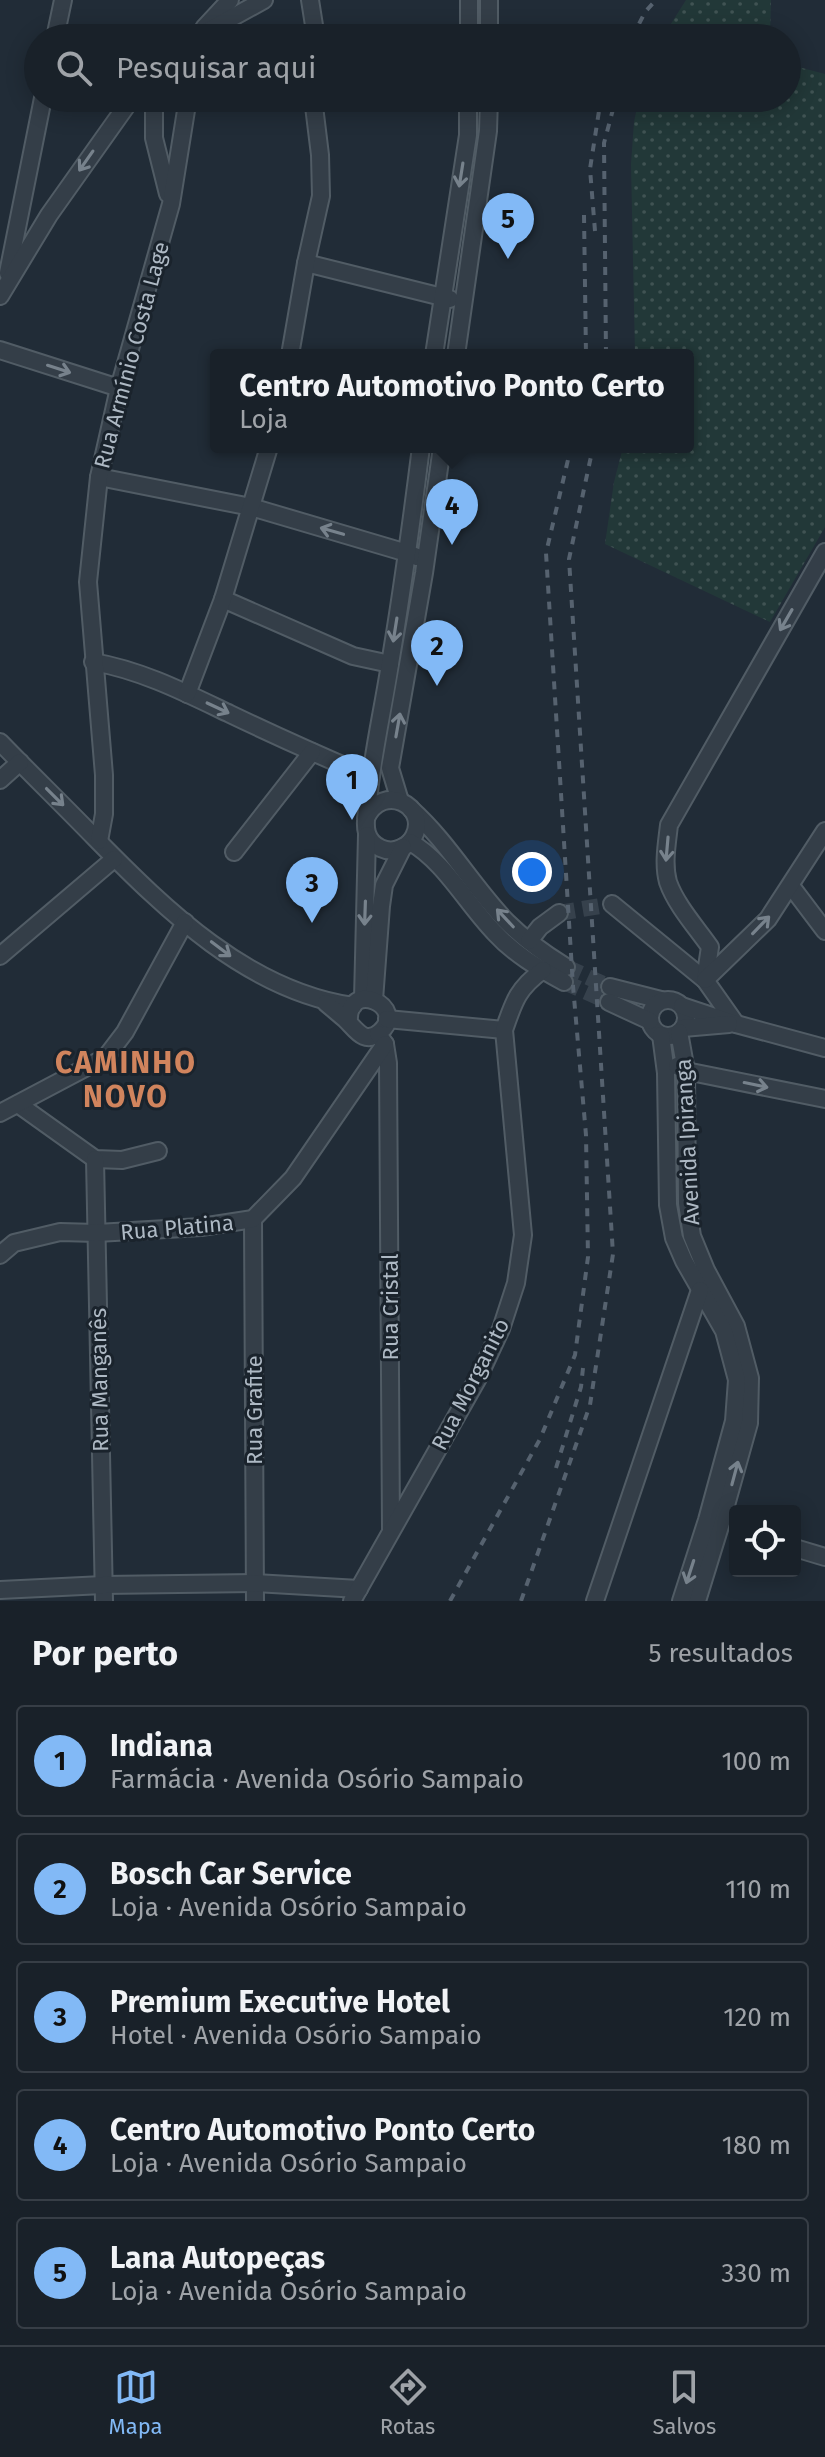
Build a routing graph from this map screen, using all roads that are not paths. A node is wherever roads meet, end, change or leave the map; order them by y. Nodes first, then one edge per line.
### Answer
1 (63, 0) edge
2 (230, 0) edge
3 (264, 0) edge
4 (310, 0) edge
5 (469, 0) edge
6 (489, 0) edge
7 (58, 24) edge
8 (208, 24) edge
9 (220, 24) edge
10 (314, 24) edge
11 (469, 24) edge
12 (489, 24) edge
13 (40, 112) edge
14 (122, 112) edge
15 (151, 112) edge
16 (186, 112) edge
17 (315, 112) edge
18 (468, 112) edge
19 (489, 112) edge
20 (154, 138) junction
21 (180, 144) junction
22 (171, 204) junction
23 (306, 263) junction
24 (3, 289) edge
25 (442, 298) junction
26 (464, 301) junction
27 (291, 349) edge
28 (435, 349) edge
29 (457, 349) edge
30 (0, 350) edge
31 (119, 388) junction
32 (267, 453) edge
33 (420, 453) edge
34 (441, 453) edge
35 (99, 477) junction
36 (251, 507) junction
37 (825, 552) edge
38 (407, 553) junction
39 (424, 573) junction
40 (223, 599) junction
41 (93, 662) junction
42 (390, 664) junction
43 (187, 694) junction
44 (0, 742) edge
45 (312, 752) junction
46 (20, 762) junction
47 (370, 777) junction
48 (0, 780) edge
49 (404, 803) junction
50 (366, 826) junction
51 (825, 831) edge
52 (99, 841) junction
53 (406, 845) junction
54 (234, 852) dead end
55 (114, 859) junction
56 (791, 886) junction
57 (612, 904) dead end
58 (559, 913) tunnel mouth
59 (185, 922) junction
60 (825, 931) edge
61 (529, 941) junction
62 (0, 956) edge
63 (543, 970) junction
64 (705, 980) junction
65 (661, 1000) junction
66 (682, 1006) junction
67 (360, 1013) junction
68 (387, 1019) junction
69 (650, 1021) junction
70 (736, 1024) junction
71 (504, 1030) junction
72 (681, 1030) junction
73 (661, 1035) junction
74 (382, 1039) junction
75 (825, 1048) edge
76 (664, 1054) junction
77 (375, 1060) junction
78 (686, 1071) junction
79 (387, 1081) junction
80 (825, 1099) edge
81 (18, 1104) junction
82 (0, 1113) edge
83 (158, 1151) dead end
84 (95, 1159) junction
85 (253, 1219) junction
86 (97, 1233) junction
87 (0, 1255) edge
88 (700, 1290) junction
89 (721, 1524) edge
90 (391, 1534) junction
91 (801, 1550) edge
92 (825, 1557) edge
93 (255, 1583) junction
94 (0, 1590) edge
95 (104, 1593) edge
96 (356, 1595) edge
97 (255, 1601) edge
98 (595, 1601) edge
99 (681, 1601) edge
100 (697, 1601) edge

1 - 7 street
2 - 8 street
3 - 9 street
4 - 10 street
5 - 11 street
6 - 12 street
13 - 24 street
14 -> 24 street
15 - 20 street
16 - 21 street, Rua Armínio Costa Lage
17 - 23 street
18 -> 25 street
19 - 26 street
20 - 21 street
20 - 22 street
21 - 22 street, Rua Armínio Costa Lage
22 - 31 street, Rua Armínio Costa Lage
23 - 25 street
23 - 27 street
25 - 26 street
25 - 28 street
26 - 29 street
30 -> 31 street
31 - 35 street, Rua Armínio Costa Lage
32 - 36 street
33 - 38 street
34 - 39 street
35 - 36 street
35 - 41 street, Rua Armínio Costa Lage
38 -> 36 street
36 - 40 street
37 -> 64 street
38 - 39 street
38 -> 42 street
49 -> 39 street
40 - 42 street
40 - 43 street
41 - 43 street
41 - 52 street, Rua Armínio Costa Lage
42 - 47 street
43 -> 45 street
44 - 46 street
45 - 47 street
45 - 54 street
46 - 48 street
46 -> 52 street
47 - 50 street
49 - 50 street
49 - 53 street
61 -> 49 street
50 - 53 street
50 -> 67 street
51 - 56 street
52 - 55 street
53 - 63 street
53 - 67 street
55 - 59 street
55 - 62 street
56 - 60 street
64 -> 56 street
57 - 64 street
58 - 61 street
59 -> 67 street
59 - 81 street
61 - 63 street
63 - 71 street, Rua Morganito
64 - 70 street
65 - 66 street
65 - 69 street
65 - 69 street
66 - 70 street
66 - 72 street
67 - 68 street
67 - 74 street
67 - 77 street
68 - 71 street
68 - 74 street, Rua Platina
69 - 73 street
70 - 72 street
70 - 75 street
71 - 90 street, Rua Morganito
72 - 73 street
72 - 78 street, Avenida Ipiranga
73 - 76 street, Avenida Ipiranga
74 - 77 street, Rua Platina
74 - 79 street, Rua Cristal
76 - 78 street
76 - 88 street, Avenida Ipiranga
77 - 79 street, Rua Cristal
77 - 85 street, Rua Platina
78 -> 80 street
89 -> 78 street, Avenida Ipiranga
79 - 90 street, Rua Cristal
81 - 82 street
81 - 84 street
83 - 84 street
84 - 86 street, Rua Manganês
85 - 86 street, Rua Platina
85 - 93 street, Rua Grafite
86 - 87 street, Rua Platina
86 - 95 street, Rua Manganês
88 - 89 street, Avenida Ipiranga
88 - 98 street
89 -> 99 street, Avenida Ipiranga
89 - 100 street, Avenida Ipiranga
90 - 96 street, Rua Morganito
91 - 92 street
93 - 95 street
93 - 96 street
93 - 97 street, Rua Grafite
94 - 95 street

